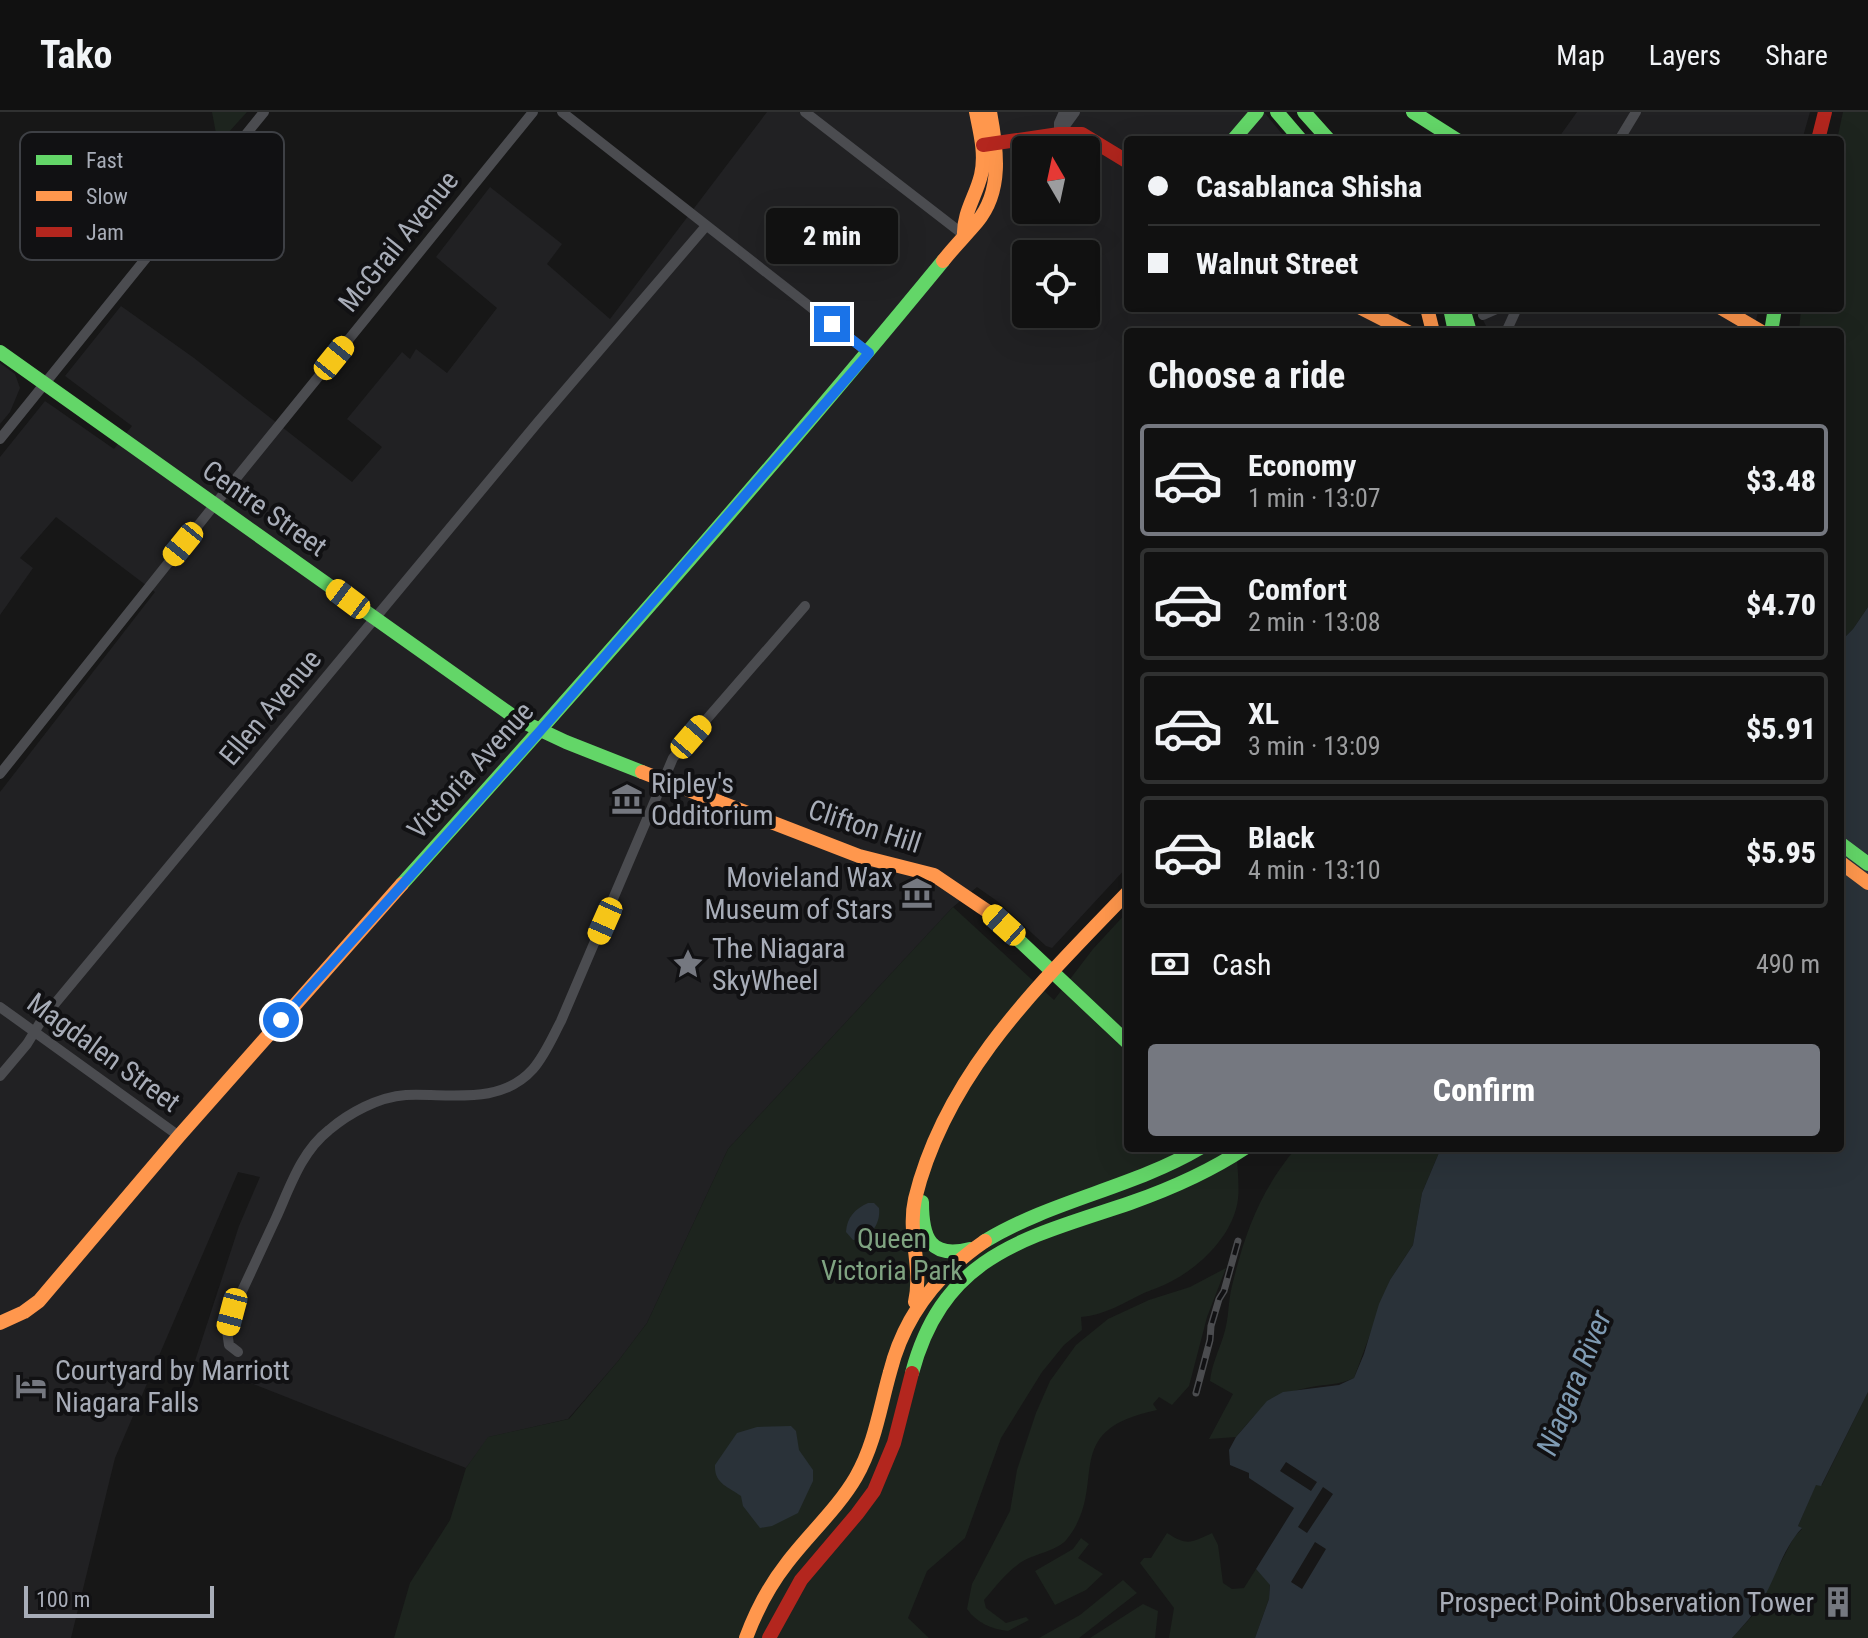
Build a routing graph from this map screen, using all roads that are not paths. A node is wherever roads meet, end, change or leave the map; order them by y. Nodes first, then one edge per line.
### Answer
1 (264, 112) edge
2 (533, 112) edge
3 (562, 112) edge
4 (805, 112) edge
5 (976, 112) edge
6 (990, 112) edge
7 (1064, 112) edge
8 (1075, 112) edge
9 (1277, 112) edge
10 (1304, 112) edge
11 (1413, 112) edge
12 (1636, 112) edge
13 (1825, 112) edge
14 (1256, 113) edge
15 (248, 132) edge
16 (1059, 134) junction
17 (1236, 136) edge
18 (1298, 136) edge
19 (1325, 136) edge
20 (1451, 136) edge
21 (1621, 136) edge
22 (1819, 136) edge
23 (990, 144) junction
24 (1124, 160) edge
25 (706, 226) junction
26 (964, 235) junction
27 (144, 260) edge
28 (1367, 312) edge
29 (1470, 312) edge
30 (1490, 312) edge
31 (1728, 312) edge
32 (1483, 315) joint
33 (1385, 328) edge
34 (1400, 328) edge
35 (1755, 328) edge
36 (0, 352) edge
37 (869, 353) junction
38 (45, 383) junction
39 (0, 439) edge
40 (214, 505) junction
41 (805, 606) dead end
42 (376, 619) junction
43 (541, 730) junction
44 (0, 774) edge
45 (661, 780) junction
46 (1844, 846) edge
47 (1868, 864) edge
48 (1844, 865) edge
49 (1868, 883) edge
50 (1124, 896) edge
51 (1053, 972) junction
52 (0, 1007) edge
53 (35, 1030) junction
54 (1124, 1039) edge
55 (0, 1076) edge
56 (179, 1136) junction
57 (1192, 1152) edge
58 (1236, 1152) edge
59 (923, 1173) junction
60 (973, 1248) junction
61 (0, 1323) edge
62 (903, 1332) junction
63 (238, 1352) dead end
64 (746, 1638) edge
65 (769, 1638) edge

1 - 15 street
2 - 40 street, McGrail Avenue
3 - 25 street
4 - 26 street
5 - 23 main road, Victoria Avenue
6 - 23 main road, Victoria Avenue
7 - 16 street
8 - 16 street
9 - 18 main road
10 - 19 main road
11 - 20 main road
12 - 21 street
13 - 22 main road
14 - 17 main road
16 - 23 main road
16 - 24 main road
23 - 26 main road, Victoria Avenue
25 - 37 street
25 - 42 street, Ellen Avenue
26 - 37 main road, Victoria Avenue
27 - 38 street
28 - 33 main road
28 - 34 main road
29 - 32 main road
30 - 32 street
31 - 35 main road
36 - 38 main road, Centre Street
37 - 43 main road, Victoria Avenue
38 - 39 street
38 - 40 main road, Centre Street
40 - 42 main road, Centre Street
40 - 44 street, McGrail Avenue
41 - 45 street
42 - 43 main road, Centre Street
42 - 53 street, Ellen Avenue
43 - 45 main road, Clifton Hill
43 - 56 main road, Victoria Avenue
45 - 51 main road, Clifton Hill
45 - 63 street
46 - 47 main road
48 - 49 main road
50 - 51 main road
51 - 54 main road, Clifton Hill
51 - 59 main road
52 - 53 street, Magdalen Street
53 - 55 street, Ellen Avenue
53 - 56 street, Magdalen Street
56 - 61 main road, Victoria Avenue
57 - 60 main road
58 - 65 main road
59 - 60 main road
59 - 62 main road
60 - 62 main road
62 - 64 main road

